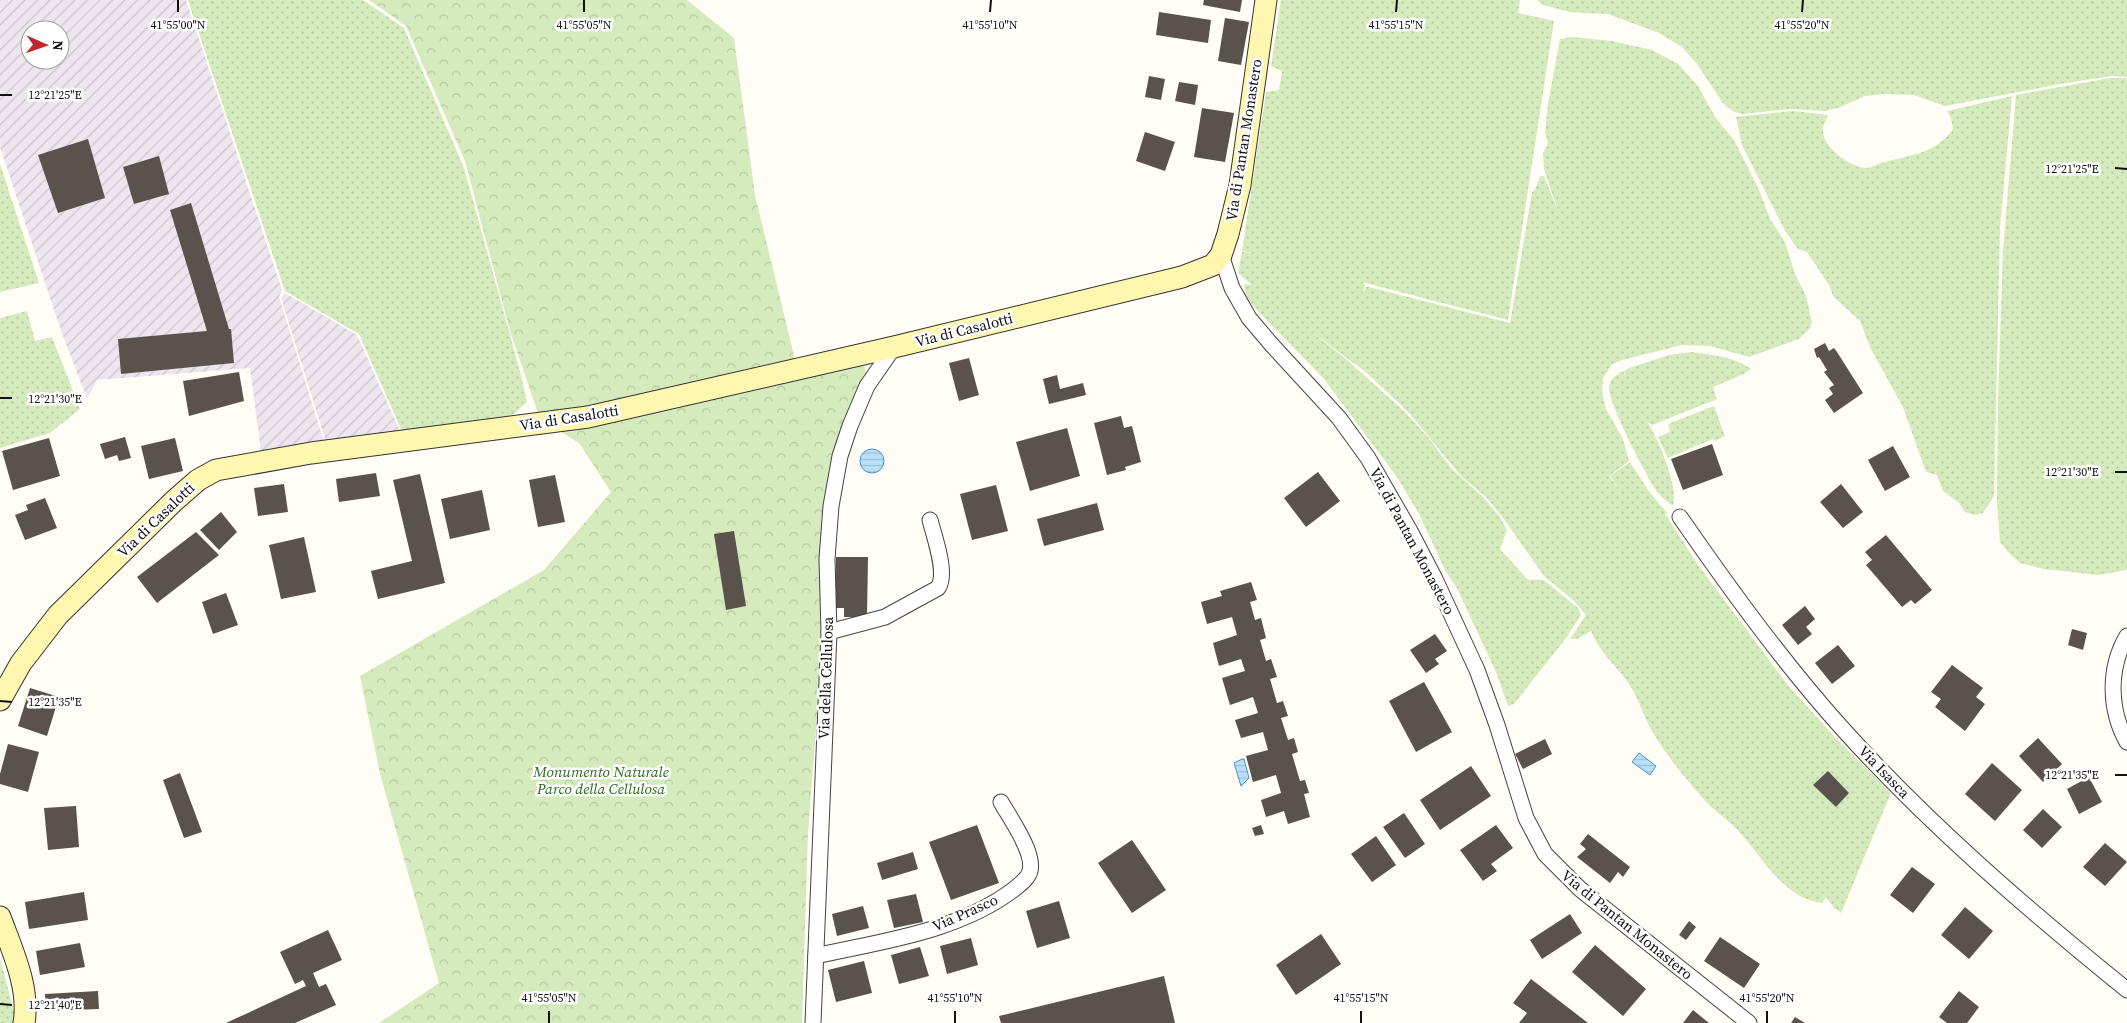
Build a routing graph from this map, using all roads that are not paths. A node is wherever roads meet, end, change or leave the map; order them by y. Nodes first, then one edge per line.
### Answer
1 (1266, 0) edge
2 (1221, 255) junction
3 (894, 346) junction
4 (1680, 516) dead end
5 (930, 520) dead end
6 (829, 632) junction
7 (2127, 636) edge
8 (0, 700) edge
9 (2127, 742) edge
10 (1001, 802) dead end
11 (0, 916) edge
12 (816, 956) junction
13 (2127, 990) edge
14 (24, 1023) edge
15 (813, 1023) edge
16 (1750, 1023) edge

1 - 2 street, Via di Pantan Monastero
2 - 3 street, Via di Casalotti
2 - 16 street, Via di Pantan Monastero
3 - 6 street, Via della Cellulosa
3 - 8 street, Via di Casalotti
4 - 13 street, Via Isasca
5 - 6 street
6 - 12 street, Via della Cellulosa
7 - 9 street
10 - 12 street, Via Prasco
11 - 14 street
12 - 15 street, Via della Cellulosa

